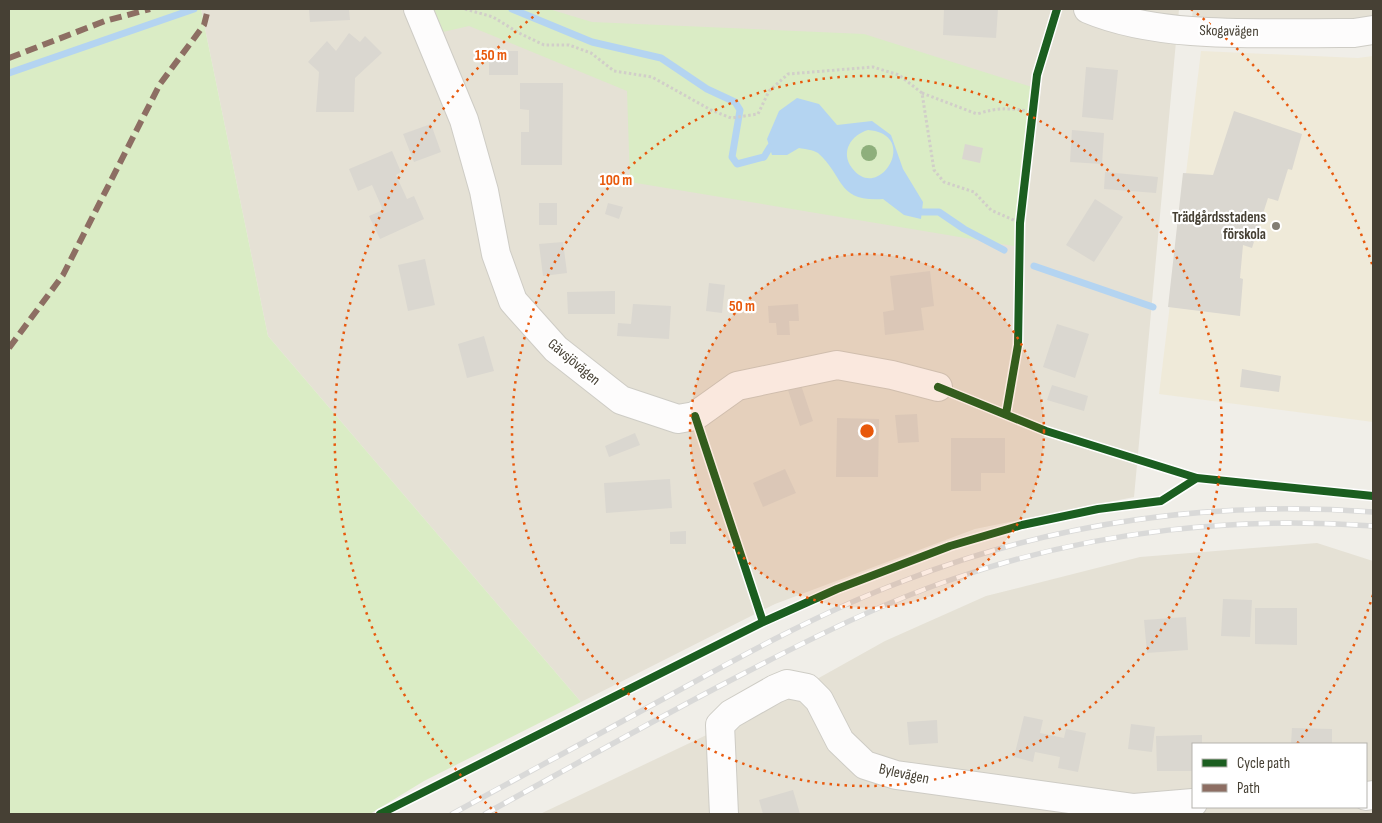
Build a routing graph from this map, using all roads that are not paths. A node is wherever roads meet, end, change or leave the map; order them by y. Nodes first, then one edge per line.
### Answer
1 (418, 9) edge
2 (1088, 9) edge
3 (1373, 30) edge
4 (938, 387) dead end
5 (1192, 804) edge
6 (724, 814) edge

1 - 4 street, Gävsjövägen
2 - 3 street, Skogavägen
5 - 6 street, Bylevägen

